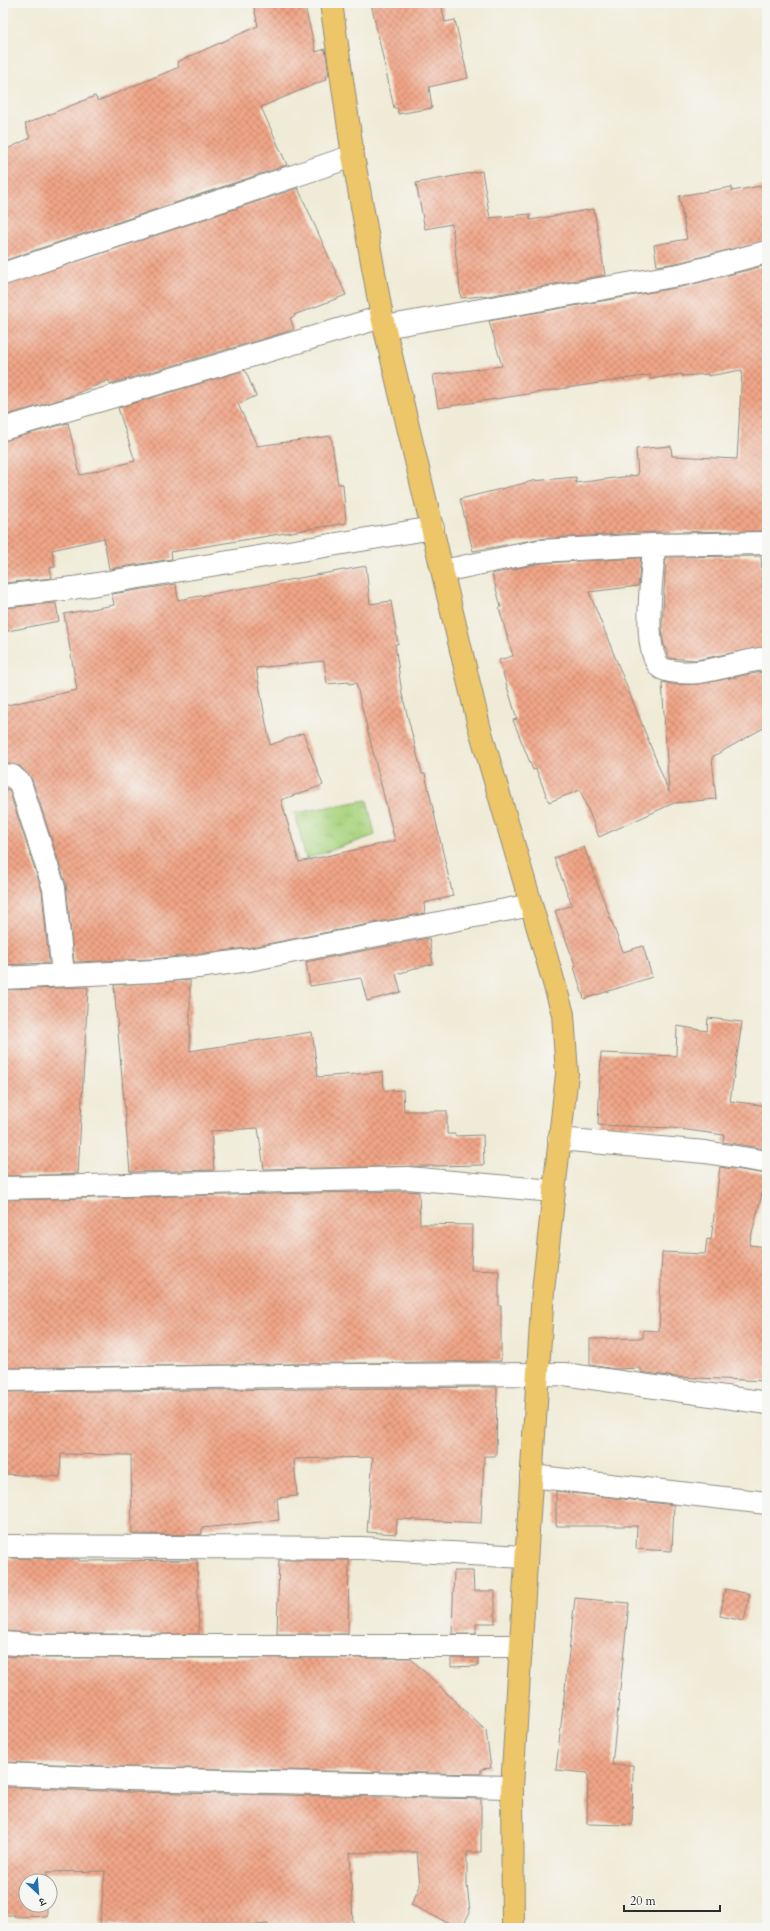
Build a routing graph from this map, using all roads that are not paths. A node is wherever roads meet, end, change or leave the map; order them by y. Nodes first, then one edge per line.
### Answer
1 (331, 3) edge
2 (353, 156) junction
3 (767, 252) edge
4 (3, 274) edge
5 (384, 322) junction
6 (3, 429) edge
7 (433, 528) junction
8 (767, 543) edge
9 (654, 545) junction
10 (443, 571) junction
11 (3, 596) edge
12 (767, 658) edge
13 (3, 775) edge
14 (531, 905) junction
15 (63, 974) junction
16 (3, 978) edge
17 (559, 1139) junction
18 (767, 1162) edge
19 (3, 1188) edge
20 (553, 1191) junction
21 (538, 1374) junction
22 (3, 1380) edge
23 (767, 1403) edge
24 (531, 1476) junction
25 (767, 1503) edge
26 (3, 1546) edge
27 (525, 1557) junction
28 (3, 1643) edge
29 (521, 1646) junction
30 (3, 1774) edge
31 (512, 1787) junction
32 (514, 1928) edge

1 - 2 main road
2 - 4 street
2 - 5 main road
3 - 5 street
5 - 6 street
5 - 7 main road
7 - 10 main road
7 - 11 street
8 - 9 street
9 - 10 street
9 - 12 street
10 - 14 main road
13 - 15 street
14 - 15 street
14 - 17 main road
15 - 16 street
17 - 18 street
17 - 20 main road
19 - 20 street
20 - 21 main road
21 - 22 street
21 - 23 street
21 - 24 main road
24 - 25 street
24 - 27 main road
26 - 27 street
27 - 29 main road
28 - 29 street
29 - 31 main road
30 - 31 street
31 - 32 main road

